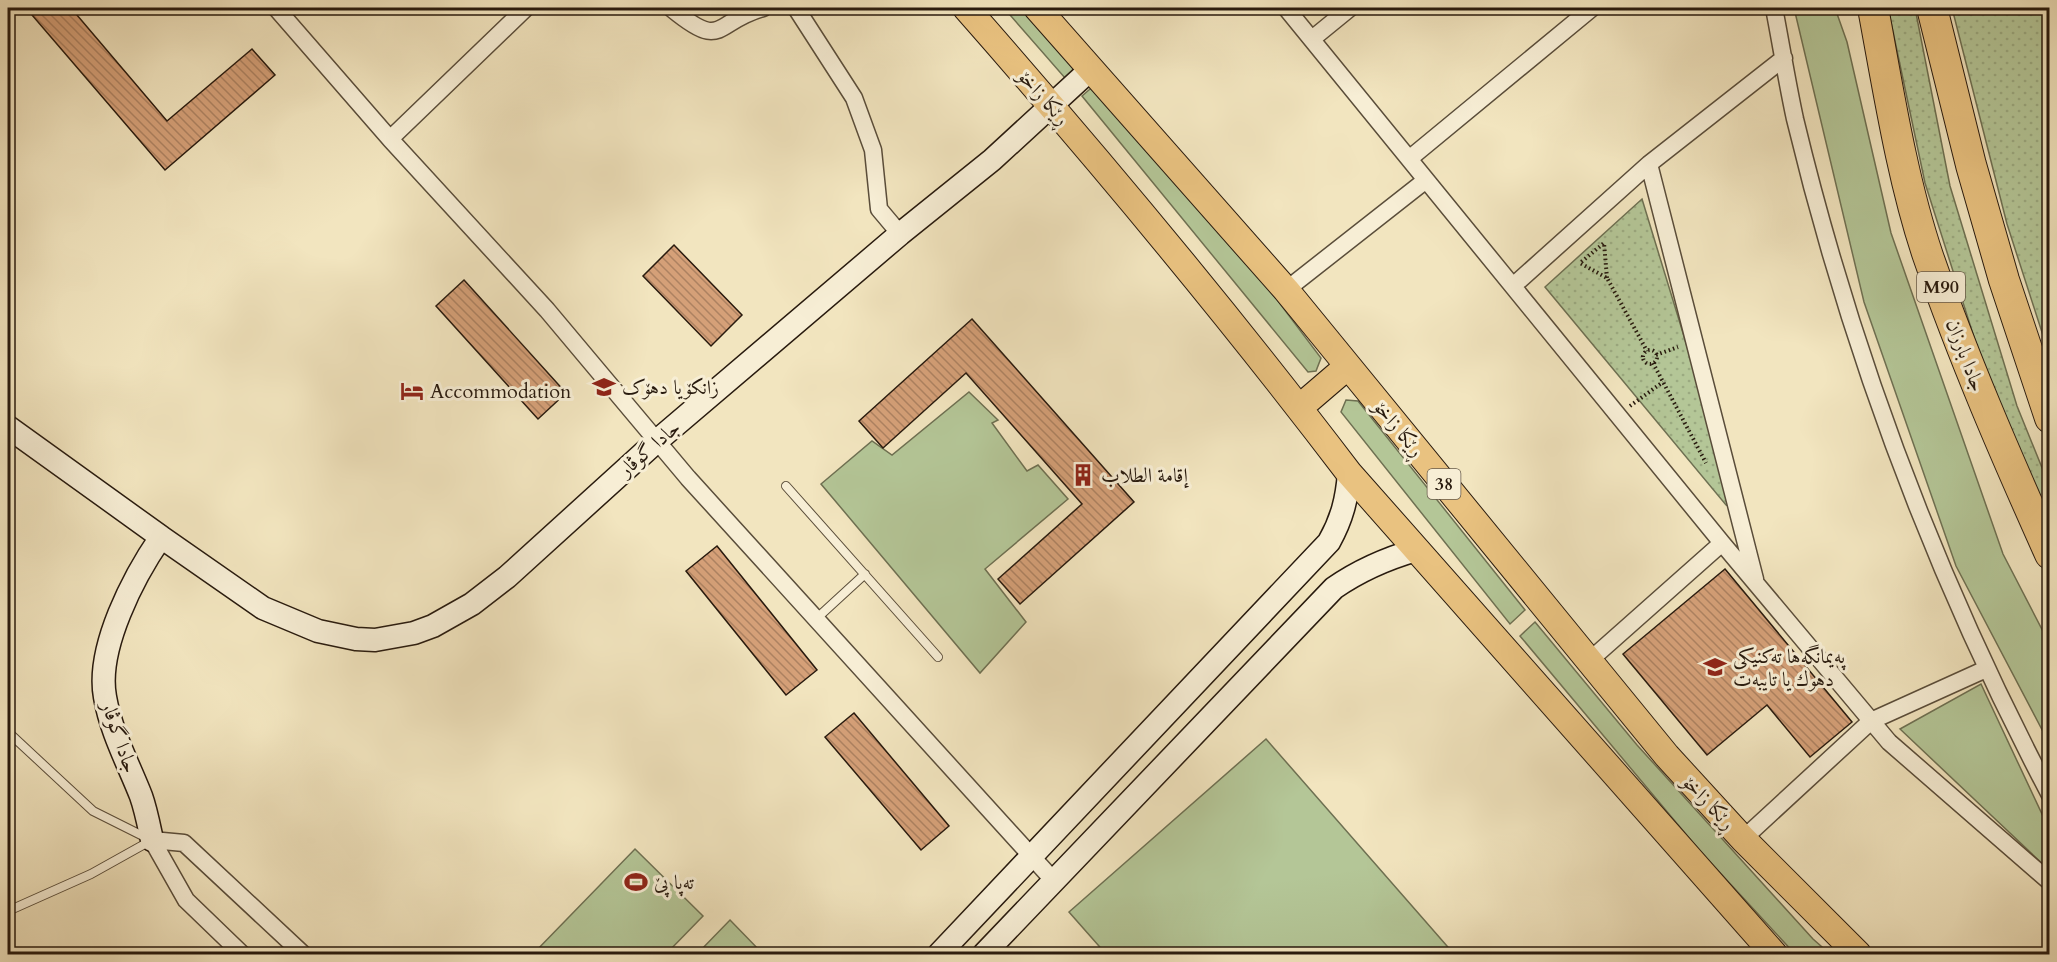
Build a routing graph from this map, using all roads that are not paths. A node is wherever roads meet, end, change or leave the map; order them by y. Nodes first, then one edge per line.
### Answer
1 (276, 8) edge
2 (526, 8) edge
3 (671, 8) edge
4 (763, 8) edge
5 (796, 8) edge
6 (966, 8) edge
7 (1037, 8) edge
8 (1286, 8) edge
9 (1350, 8) edge
10 (1592, 8) edge
11 (1774, 8) edge
12 (1861, 8) edge
13 (1873, 8) edge
14 (1932, 8) edge
15 (1312, 39) junction
16 (1784, 58) junction
17 (1884, 62) junction
18 (1091, 69) junction
19 (1052, 105) junction
20 (390, 139) junction
21 (1409, 159) junction
22 (1649, 164) junction
23 (1426, 180) junction
24 (900, 234) junction
25 (1513, 286) junction
26 (1286, 290) junction
27 (1348, 366) junction
28 (1299, 408) junction
29 (2049, 418) edge
30 (8, 427) edge
31 (658, 440) junction
32 (1349, 473) junction
33 (786, 486) dead end
34 (161, 537) junction
35 (1722, 543) junction
36 (1416, 550) junction
37 (2049, 554) edge
38 (1308, 565) junction
39 (865, 574) junction
40 (1757, 585) junction
41 (1334, 588) junction
42 (816, 620) junction
43 (938, 657) dead end
44 (1589, 661) junction
45 (1986, 669) junction
46 (1871, 722) junction
47 (8, 732) edge
48 (2049, 795) edge
49 (1743, 839) junction
50 (152, 840) junction
51 (1032, 857) junction
52 (1054, 881) junction
53 (2049, 882) edge
54 (8, 911) edge
55 (1770, 952) edge
56 (242, 954) edge
57 (303, 954) edge
58 (939, 954) edge
59 (984, 954) edge
60 (1858, 954) edge

1 - 20 street
2 - 20 street
3 - 4 street
5 - 24 street
6 - 19 main road, ڕێکا زاخۆ
7 - 18 main road, ڕێکا زاخۆ / 38
8 - 15 street
9 - 15 street
10 - 21 street
11 - 16 street
12 - 17 highway
13 - 17 highway, جادا بارزان / M90
14 - 29 highway
15 - 21 street
16 - 22 street
16 - 45 street
17 - 37 highway, جادا بارزان / M90
18 - 19 street, جادا گوڤار
18 - 26 main road, ڕێکا زاخۆ / 38
19 - 24 street, جادا گوڤار
19 - 28 main road, ڕێکا زاخۆ
20 - 31 street
21 - 23 street
22 - 25 street
22 - 40 street
23 - 25 street
23 - 26 street
24 - 31 street, جادا گوڤار
25 - 35 street
26 - 27 main road, ڕێکا زاخۆ / 38
27 - 28 main road
27 - 44 main road, ڕێکا زاخۆ / 38
28 - 32 main road, ڕێکا زاخۆ
30 - 34 street, جادا گوڤار
31 - 34 street, جادا گوڤار
31 - 42 street
32 - 36 main road, ڕێکا زاخۆ
32 - 38 street
33 - 39 lane
34 - 50 street, جادا گوڤار
35 - 40 street
35 - 44 street
36 - 41 street
36 - 55 main road, ڕێکا زاخۆ
38 - 41 street
38 - 51 street
39 - 42 lane
39 - 43 lane
40 - 46 street
41 - 52 street
42 - 51 street
44 - 49 main road, ڕێکا زاخۆ / 38
45 - 46 street
45 - 48 street
46 - 49 street
46 - 53 street
47 - 50 lane
49 - 60 main road, ڕێکا زاخۆ / 38
50 - 54 lane
50 - 56 street, جادا گوڤار
50 - 57 street
51 - 52 street
51 - 58 street
52 - 59 street

